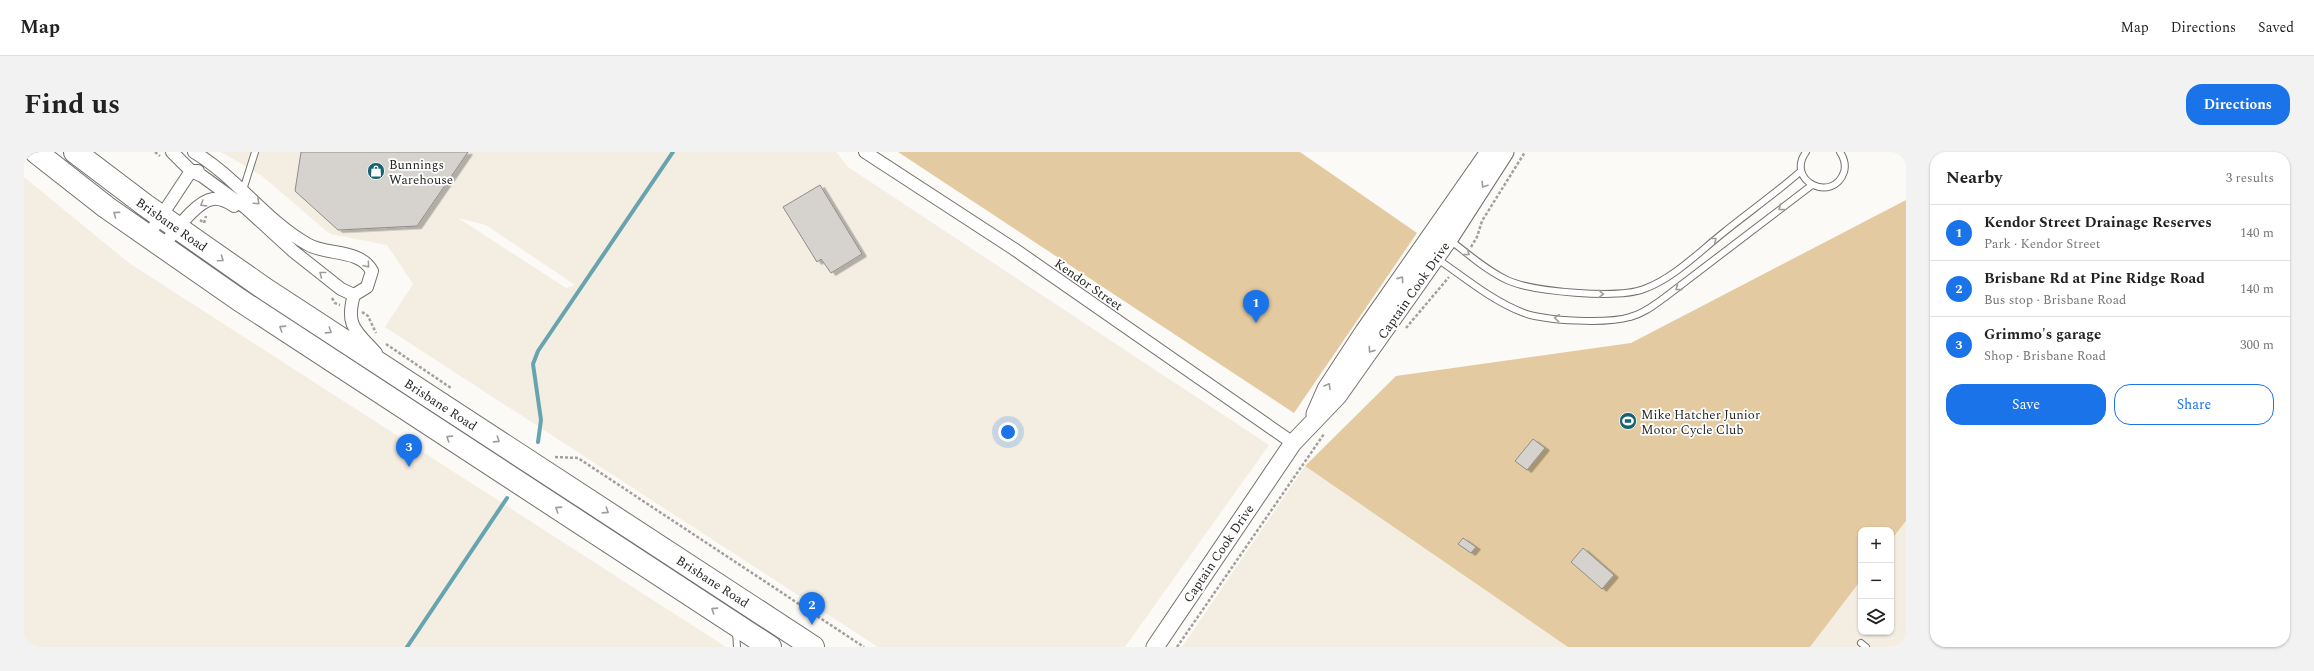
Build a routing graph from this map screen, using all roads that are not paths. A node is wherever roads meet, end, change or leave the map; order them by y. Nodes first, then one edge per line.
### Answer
1 (36, 152) edge
2 (76, 152) edge
3 (194, 152) edge
4 (255, 152) edge
5 (865, 152) edge
6 (1489, 152) edge
7 (1505, 152) edge
8 (1806, 152) edge
9 (1841, 153) edge
10 (168, 156) edge
11 (191, 171) junction
12 (1802, 171) junction
13 (223, 173) junction
14 (1812, 185) junction
15 (243, 190) junction
16 (177, 219) junction
17 (262, 225) junction
18 (1442, 234) junction
19 (156, 241) junction
20 (1429, 253) junction
21 (354, 295) junction
22 (394, 373) junction
23 (1293, 443) junction
24 (736, 625) junction
25 (737, 647) edge
26 (770, 647) edge
27 (813, 647) edge
28 (1155, 647) edge

19 -> 1 highway, Brisbane Road
2 - 16 highway, Brisbane Road
3 - 13 street
4 - 15 lane
5 - 23 street, Kendor Street
6 - 18 street, Captain Cook Drive
7 -> 18 street, Captain Cook Drive
8 - 12 lane
9 - 14 lane
10 - 11 street
11 - 13 street
11 - 16 street
11 - 17 street
12 - 14 lane
18 -> 12 lane
13 - 15 street
14 -> 20 lane
15 -> 21 street
17 -> 16 street
16 - 19 street
16 - 19 street
16 -> 22 highway, Brisbane Road
21 -> 17 street
18 - 20 street, Captain Cook Drive
24 -> 19 highway, Brisbane Road
20 - 23 street, Captain Cook Drive
21 - 22 street
22 -> 27 highway, Brisbane Road
23 - 28 street, Captain Cook Drive
24 - 25 lane
24 - 26 highway, Brisbane Road

